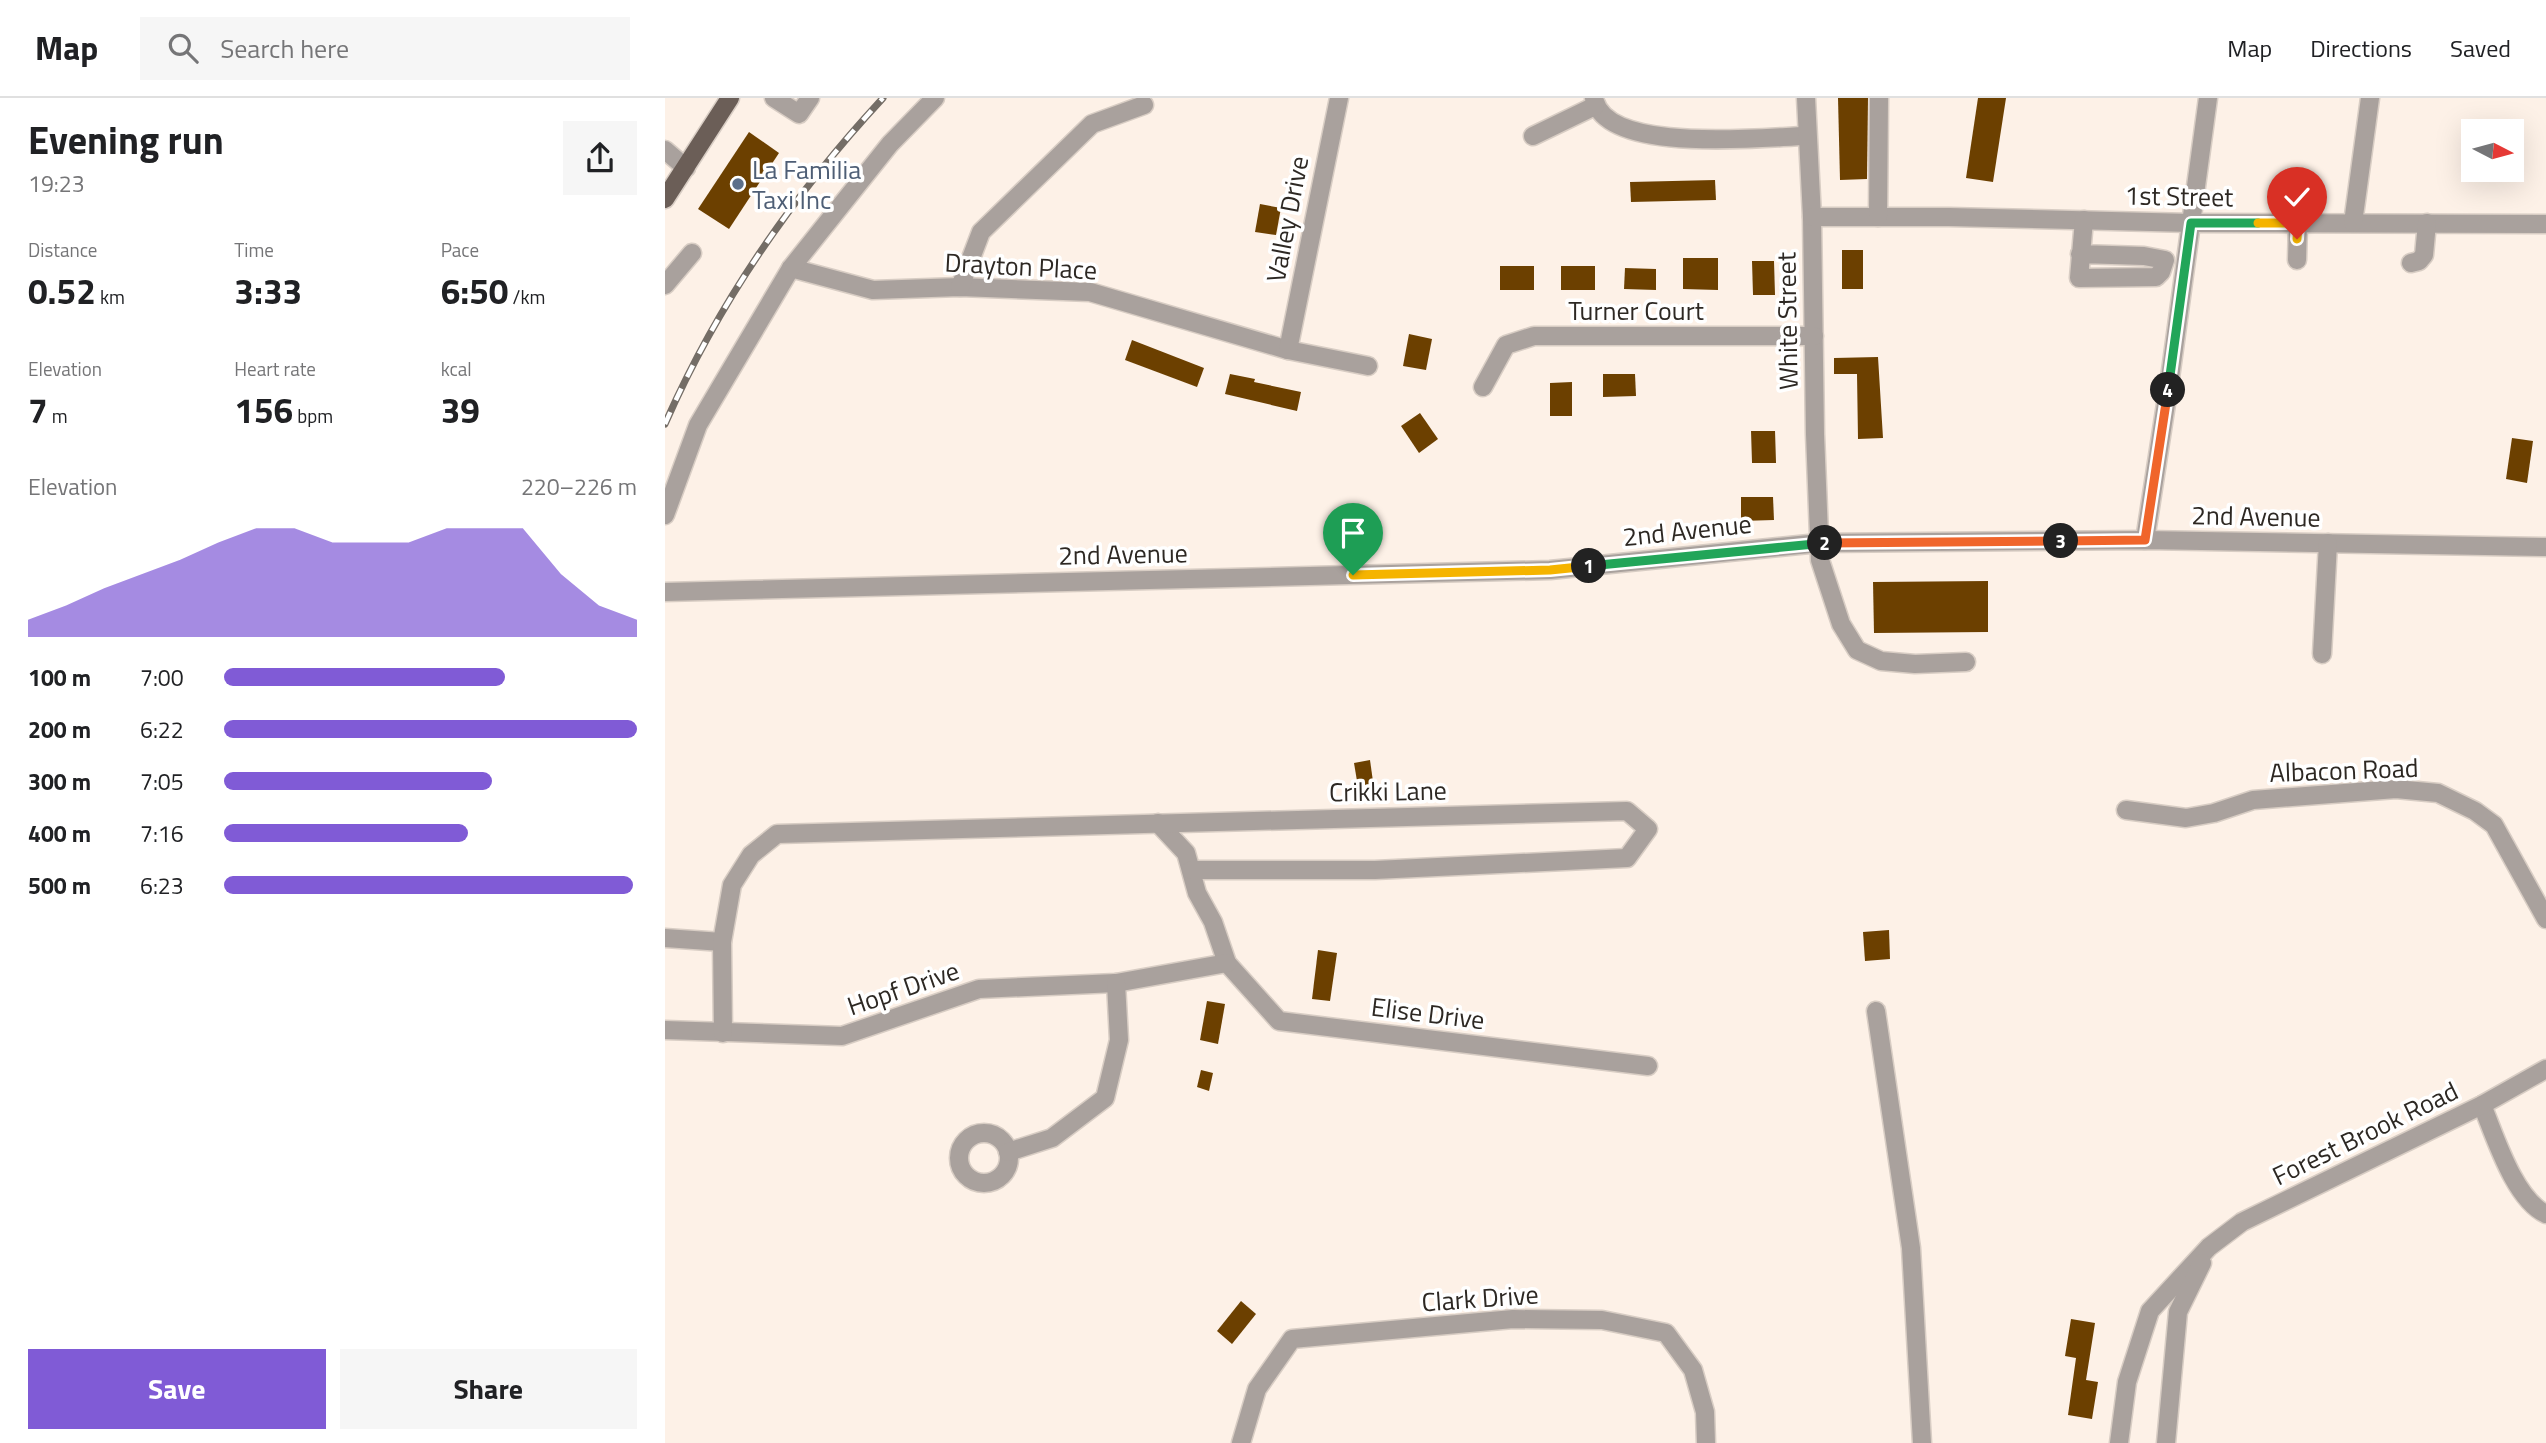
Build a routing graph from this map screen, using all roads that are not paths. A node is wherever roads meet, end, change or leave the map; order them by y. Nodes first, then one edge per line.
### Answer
1 (730, 98) edge
2 (774, 98) edge
3 (810, 98) edge
4 (935, 98) edge
5 (1339, 98) edge
6 (1806, 98) edge
7 (1879, 98) edge
8 (2208, 98) edge
9 (2370, 98) edge
10 (1594, 102) edge
11 (1144, 105) dead end
12 (1534, 136) dead end
13 (1806, 136) junction
14 (665, 150) edge
15 (686, 168) junction
16 (665, 199) edge
17 (1812, 217) junction
18 (1878, 217) junction
19 (2084, 220) junction
20 (2191, 223) junction
21 (2298, 223) junction
22 (2353, 223) junction
23 (2427, 223) junction
24 (2546, 224) edge
25 (692, 253) dead end
26 (2080, 254) dead end
27 (2297, 260) dead end
28 (2411, 263) dead end
29 (791, 268) junction
30 (665, 285) edge
31 (960, 287) junction
32 (1814, 336) junction
33 (1288, 351) junction
34 (1368, 366) dead end
35 (1483, 387) dead end
36 (665, 515) edge
37 (2145, 540) junction
38 (1819, 543) junction
39 (2327, 543) junction
40 (2546, 547) edge
41 (665, 592) edge
42 (2322, 654) dead end
43 (1966, 663) dead end
44 (2126, 810) dead end
45 (1158, 823) junction
46 (1191, 870) junction
47 (2546, 919) edge
48 (665, 938) edge
49 (722, 942) junction
50 (1227, 962) junction
51 (1116, 983) junction
52 (1876, 1011) dead end
53 (665, 1030) edge
54 (723, 1033) junction
55 (1648, 1066) dead end
56 (2546, 1069) edge
57 (2482, 1105) junction
58 (1008, 1152) dead end
59 (2546, 1214) edge
60 (2209, 1247) junction
61 (1241, 1443) edge
62 (1706, 1443) edge
63 (1922, 1443) edge
64 (2119, 1443) edge
65 (2166, 1443) edge

1 - 15 main road
2 - 3 street
4 - 29 street
5 - 33 street, Valley Drive
6 - 13 street, White Street
7 - 18 street
8 - 20 street
9 - 22 street
10 - 12 street
10 - 13 street
11 - 31 street
13 - 17 street, White Street
14 - 15 street
15 - 16 main road
17 - 18 street, 1st Street
17 - 32 street, White Street
18 - 19 street, 1st Street
19 - 20 street, 1st Street
19 - 26 street
20 - 21 street, 1st Street
20 - 37 street
21 - 22 street, 1st Street
21 - 27 street
22 - 23 street, 1st Street
23 - 24 street, 1st Street
23 - 28 street
25 - 30 street
29 - 31 street, Drayton Place
29 - 36 street
31 - 33 street, Drayton Place
32 - 35 street, Turner Court
32 - 38 street, White Street
33 - 34 street, Drayton Place
37 - 38 street, 2nd Avenue
37 - 39 street, 2nd Avenue
38 - 41 street, 2nd Avenue
38 - 43 street, White Street
39 - 40 street, 2nd Avenue
39 - 42 street
44 - 47 street, Albacon Road
45 - 46 street, Elise Drive
45 - 46 street, Crikki Lane
45 - 49 street, Crikki Lane
46 - 50 street, Elise Drive
48 - 49 street
49 - 54 street, Crikki Lane
50 - 51 street
50 - 55 street, Elise Drive
51 - 54 street, Hopf Drive
51 - 58 street
52 - 63 street
53 - 54 street, Hopf Drive
56 - 57 street, Forest Brook Road
57 - 59 street
57 - 60 street, Forest Brook Road
60 - 64 street, Forest Brook Road
60 - 65 street, Forest Brook Road
61 - 62 street, Clark Drive

